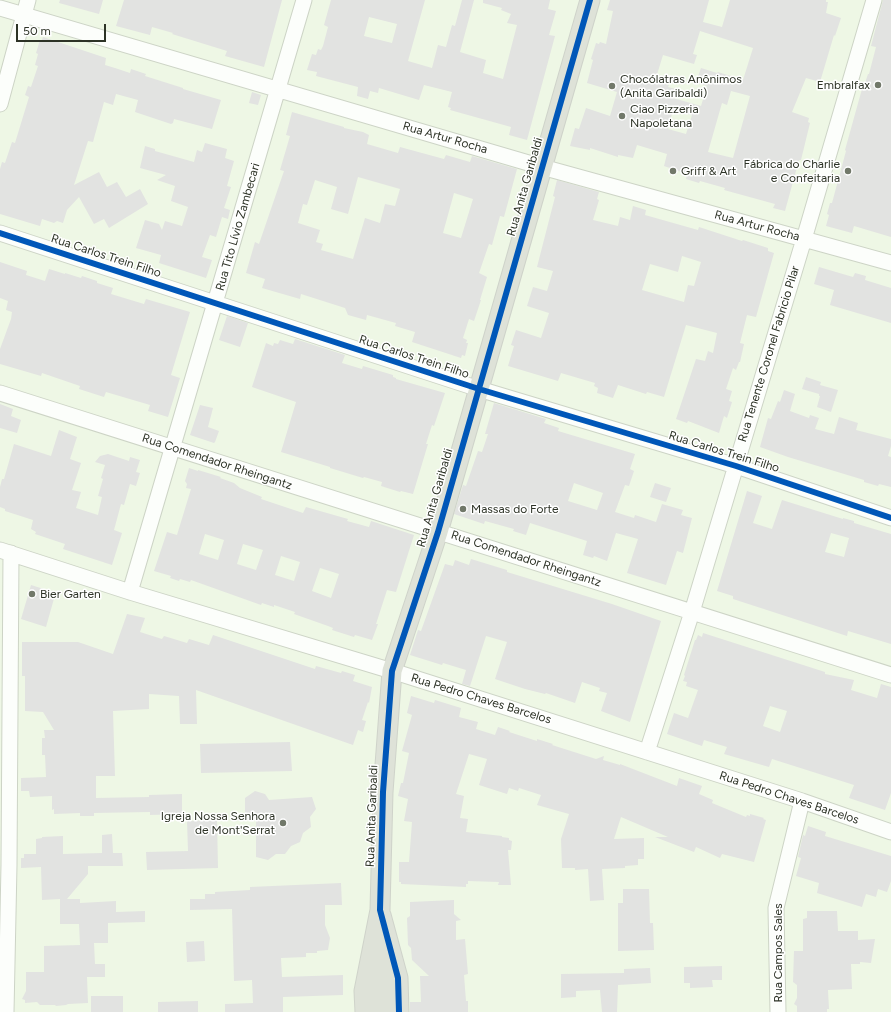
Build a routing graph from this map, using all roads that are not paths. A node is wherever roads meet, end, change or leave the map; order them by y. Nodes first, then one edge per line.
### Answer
1 (304, 0) edge
2 (590, 0) edge
3 (874, 0) edge
4 (26, 7) edge
5 (0, 8) edge
6 (278, 89) junction
7 (0, 104) edge
8 (542, 167) junction
9 (0, 233) edge
10 (804, 239) junction
11 (891, 263) edge
12 (215, 304) junction
13 (479, 389) junction
14 (0, 393) edge
15 (174, 448) junction
16 (736, 466) junction
17 (891, 518) edge
18 (438, 532) junction
19 (6, 551) edge
20 (130, 592) junction
21 (692, 612) junction
22 (392, 671) junction
23 (891, 675) edge
24 (647, 752) junction
25 (802, 800) junction
26 (891, 832) edge
27 (4, 865) edge
28 (380, 910) junction
29 (6, 1012) edge
30 (365, 1012) edge
31 (383, 1012) edge
32 (399, 1012) edge
33 (778, 1012) edge

1 - 6 street, Rua Tito Lívio Zambecari
2 - 8 main road, Rua Anita Garibaldi
3 - 10 street, Rua Tenente Coronel Fabricio Pilar
4 - 5 street, Rua Artur Rocha
4 - 6 street, Rua Artur Rocha
4 - 7 street
6 - 8 street, Rua Artur Rocha
6 - 12 street, Rua Tito Lívio Zambecari
8 - 10 street, Rua Artur Rocha
8 - 13 main road, Rua Anita Garibaldi
9 - 12 street, Rua Carlos Trein Filho
10 - 11 street, Rua Artur Rocha
10 - 16 street, Rua Tenente Coronel Fabricio Pilar
12 - 13 street, Rua Carlos Trein Filho
12 - 15 street, Rua Tito Lívio Zambecari
13 - 16 street, Rua Carlos Trein Filho
13 - 18 main road, Rua Anita Garibaldi
14 - 15 street, Rua Comendador Rheingantz
15 - 18 street, Rua Comendador Rheingantz
15 - 20 street, Rua Tito Lívio Zambecari
16 - 17 street, Rua Carlos Trein Filho
16 - 21 street, Rua Tenente Coronel Fabricio Pilar
18 - 21 street, Rua Comendador Rheingantz
18 - 22 main road, Rua Anita Garibaldi
19 - 20 street, Rua Pedro Chaves Barcelos
19 - 27 street
20 - 22 street, Rua Pedro Chaves Barcelos
21 - 23 street, Rua Comendador Rheingantz
21 - 24 street, Rua Tenente Coronel Fabricio Pilar
22 - 24 street, Rua Pedro Chaves Barcelos
22 - 28 main road, Rua Anita Garibaldi
24 - 25 street, Rua Pedro Chaves Barcelos
25 - 26 street, Rua Pedro Chaves Barcelos
25 - 33 street, Rua Campos Sales
27 - 29 street
28 - 30 main road, Rua Anita Garibaldi
28 - 31 main road
28 - 32 main road, Rua Anita Garibaldi

